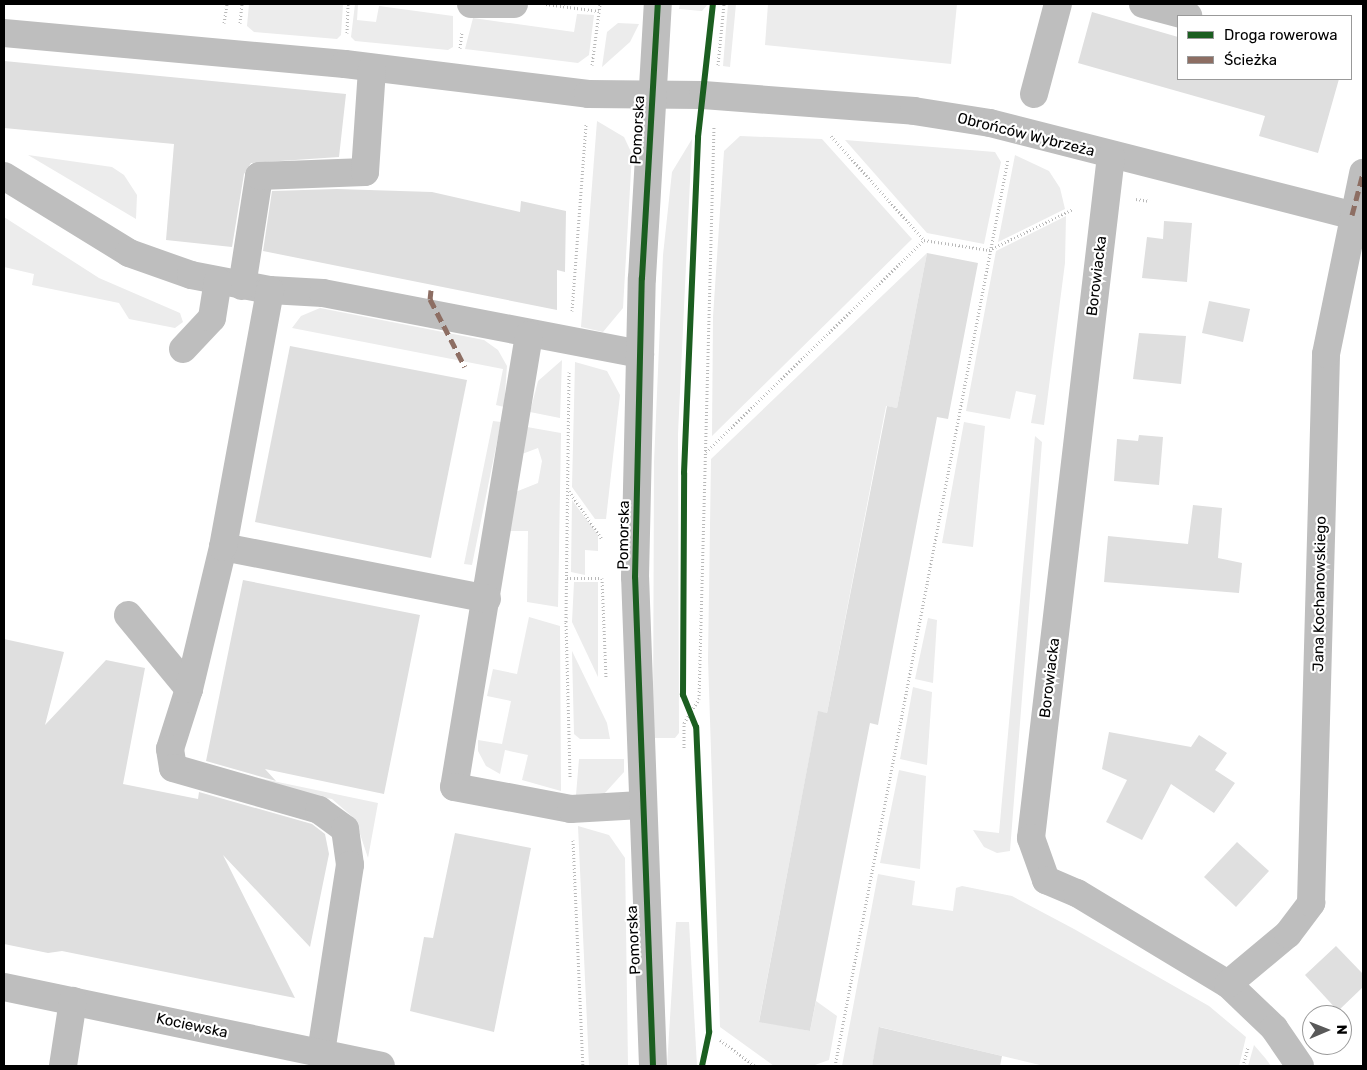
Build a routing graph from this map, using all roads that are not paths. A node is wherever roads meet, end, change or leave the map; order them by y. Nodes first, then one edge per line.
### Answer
1 (514, 4) edge
2 (658, 4) edge
3 (1058, 4) edge
4 (1143, 4) edge
5 (467, 14) edge
6 (1184, 15) edge
7 (4, 33) edge
8 (372, 68) junction
9 (1034, 94) dead end
10 (652, 98) junction
11 (1111, 156) junction
12 (1363, 172) edge
13 (4, 176) edge
14 (1357, 217) edge
15 (230, 284) junction
16 (270, 290) junction
17 (529, 335) junction
18 (183, 349) dead end
19 (640, 354) junction
20 (223, 547) junction
21 (487, 599) junction
22 (128, 615) dead end
23 (189, 689) junction
24 (641, 804) junction
25 (1228, 984) junction
26 (4, 987) edge
27 (72, 1001) junction
28 (321, 1053) junction
29 (63, 1066) edge
30 (380, 1066) edge
31 (653, 1066) edge
32 (1300, 1066) edge

1 - 5 street
2 - 10 street, Pomorska
3 - 9 street
4 - 6 street
7 - 8 street, Obrońców Wybrzeża
8 - 10 street, Obrońców Wybrzeża
8 - 15 street
10 - 11 street, Obrońców Wybrzeża
10 - 19 street, Pomorska
11 - 14 street, Obrońców Wybrzeża
11 - 25 street, Borowiacka
12 - 14 street, Jana Kochanowskiego
13 - 15 street
14 - 25 street, Jana Kochanowskiego
15 - 16 street
15 - 18 street
16 - 17 street
16 - 20 street
17 - 19 street
17 - 21 street
19 - 24 street, Pomorska
20 - 21 street
20 - 23 street
21 - 24 street
22 - 23 street
23 - 28 street
24 - 31 street, Pomorska
25 - 32 street, Borowiacka
26 - 27 street, Kociewska
27 - 28 street, Kociewska
27 - 29 street
28 - 30 street, Kociewska

